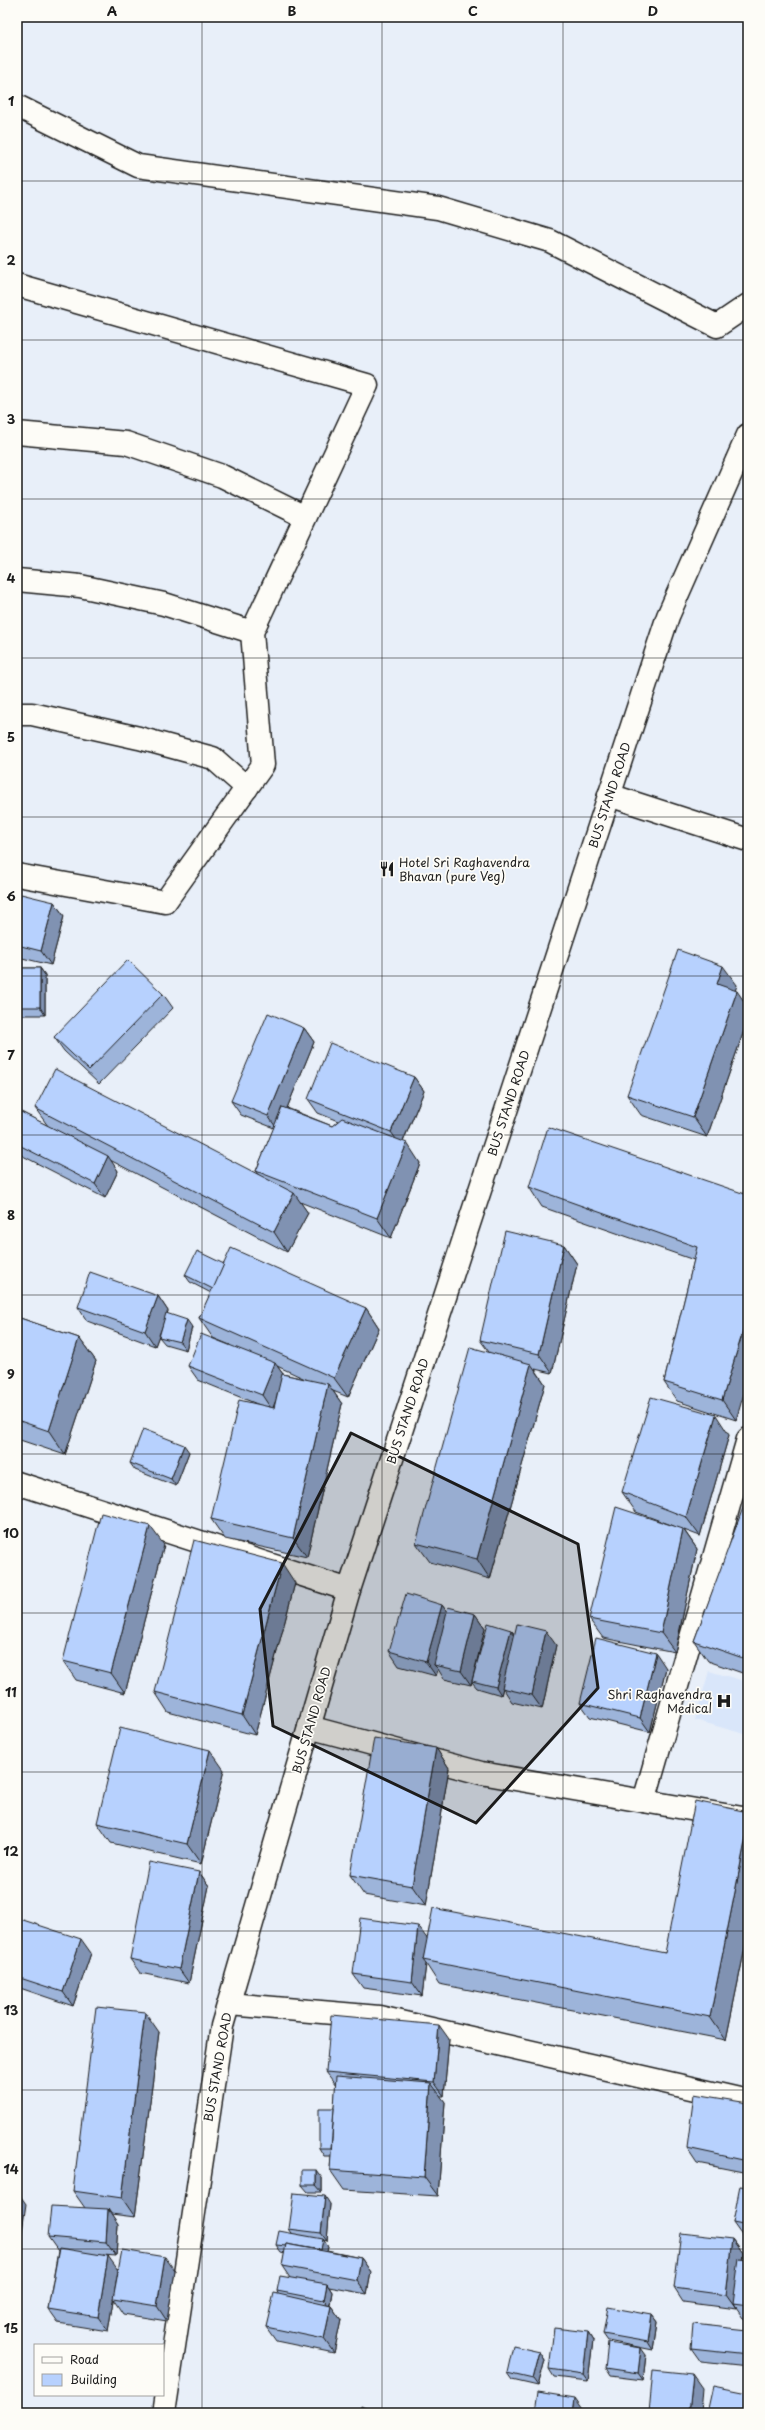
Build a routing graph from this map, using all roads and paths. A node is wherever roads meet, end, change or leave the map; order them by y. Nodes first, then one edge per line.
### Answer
1 (17, 106) edge
2 (17, 285) edge
3 (748, 305) edge
4 (17, 433) edge
5 (748, 435) edge
6 (305, 517) junction
7 (17, 580) edge
8 (252, 632) junction
9 (17, 714) edge
10 (247, 788) junction
11 (609, 795) junction
12 (748, 840) edge
13 (17, 875) edge
14 (748, 1439) edge
15 (17, 1483) edge
16 (349, 1590) junction
17 (309, 1727) junction
18 (644, 1801) junction
19 (748, 1818) edge
20 (228, 2004) junction
21 (748, 2101) edge
22 (164, 2413) edge

1 - 3 street
2 - 6 street
4 - 6 street
5 - 11 street, BUS STAND ROAD
6 - 8 street
7 - 8 street
8 - 10 street
9 - 10 street
10 - 13 street
11 - 12 street
11 - 16 street, BUS STAND ROAD
14 - 18 street
15 - 16 street
16 - 17 street, BUS STAND ROAD
17 - 18 street
17 - 20 street, BUS STAND ROAD
18 - 19 street
20 - 21 street
20 - 22 street, BUS STAND ROAD

